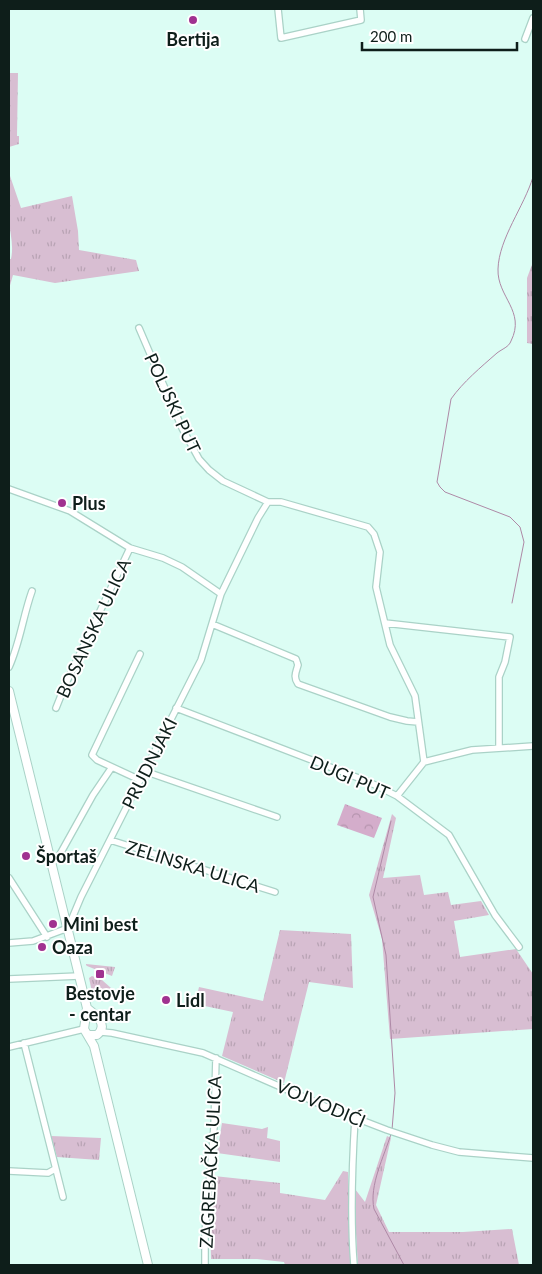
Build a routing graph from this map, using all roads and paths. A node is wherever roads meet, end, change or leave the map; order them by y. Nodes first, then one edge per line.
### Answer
1 (278, 9) edge
2 (360, 9) edge
3 (533, 18) edge
4 (525, 39) dead end
5 (139, 328) dead end
6 (9, 489) edge
7 (268, 502) junction
8 (130, 548) junction
9 (32, 591) dead end
10 (221, 594) junction
11 (385, 623) junction
12 (212, 624) junction
13 (140, 654) dead end
14 (9, 667) edge
15 (9, 691) edge
16 (56, 708) dead end
17 (176, 708) junction
18 (418, 722) junction
19 (533, 746) edge
20 (499, 748) junction
21 (424, 762) junction
22 (112, 767) junction
23 (144, 771) junction
24 (140, 780) junction
25 (397, 796) junction
26 (277, 817) dead end
27 (110, 840) junction
28 (51, 864) junction
29 (9, 878) edge
30 (275, 892) dead end
31 (68, 928) junction
32 (47, 936) junction
33 (9, 943) edge
34 (519, 947) dead end
35 (79, 976) junction
36 (9, 979) edge
37 (87, 1008) junction
38 (96, 1017) junction
39 (86, 1020) junction
40 (101, 1031) junction
41 (86, 1032) junction
42 (24, 1043) junction
43 (9, 1046) edge
44 (94, 1046) junction
45 (216, 1058) junction
46 (355, 1118) junction
47 (533, 1158) edge
48 (55, 1170) junction
49 (9, 1171) edge
50 (63, 1197) dead end
51 (148, 1265) edge
52 (205, 1265) edge
53 (354, 1265) edge

1 - 2 street
3 - 4 street
5 - 7 street, POLJSKI PUT
6 - 8 street
7 - 10 street, PRUDNJAKI
7 - 11 street, POLJSKI PUT
8 - 10 street
8 - 16 street, BOSANSKA ULICA
9 - 14 street
10 - 12 street, PRUDNJAKI
11 - 18 street
11 - 20 street
12 - 17 street, PRUDNJAKI
12 - 18 street
13 - 22 street
15 - 28 main road
17 - 23 street, PRUDNJAKI
17 - 25 street, DUGI PUT
18 - 21 street
19 - 20 street
20 - 21 street
21 - 25 street
22 - 24 street
22 - 28 street
23 - 24 street, PRUDNJAKI
23 - 26 street
24 - 27 street, PRUDNJAKI
25 - 34 street, DUGI PUT
27 - 30 street, ZELINSKA ULICA
27 - 31 street, PRUDNJAKI
28 - 31 main road
29 - 32 street
31 - 32 street
31 - 35 main road
32 - 33 street
35 - 36 street
35 - 37 main road
37 - 38 main road
37 - 39 main road
38 - 39 main road
38 - 40 main road
39 - 41 main road
40 - 41 main road
40 - 44 main road
40 - 45 street, VOJVODIĆI
41 - 42 street
41 - 44 main road
42 - 43 street
42 - 48 street
44 - 51 main road
45 - 46 street, VOJVODIĆI
45 - 52 street, ZAGREBAČKA ULICA
46 - 47 street, VOJVODIĆI
46 - 53 street
48 - 49 street
48 - 50 street

